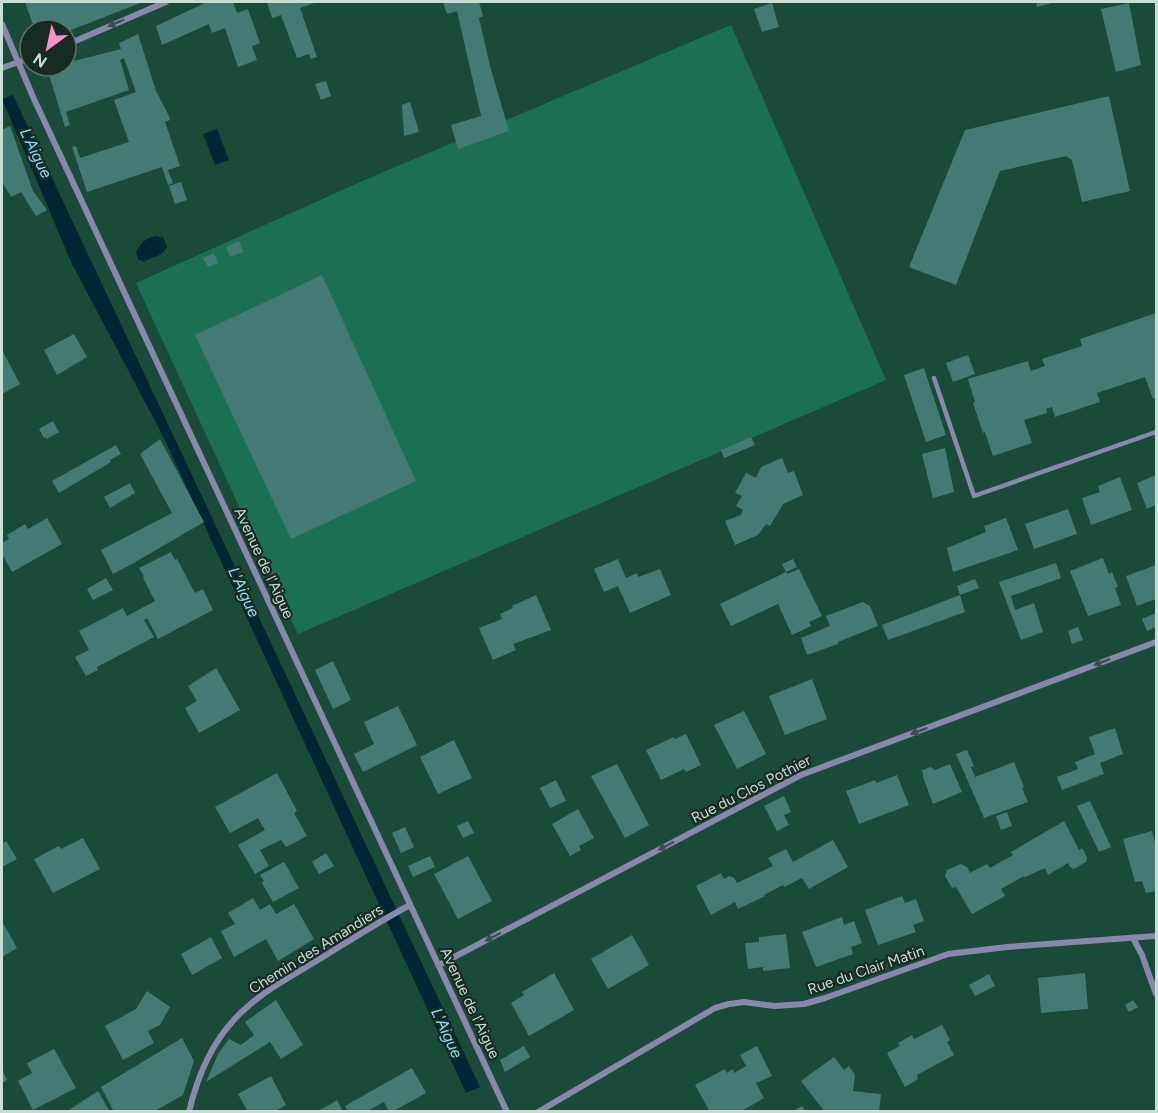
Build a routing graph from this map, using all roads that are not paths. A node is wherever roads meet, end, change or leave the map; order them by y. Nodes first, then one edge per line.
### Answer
1 (166, 2) edge
2 (2, 24) edge
3 (78, 40) edge
4 (18, 61) joint
5 (2, 68) edge
6 (25, 78) edge
7 (934, 378) dead end
8 (1156, 432) edge
9 (1156, 642) edge
10 (410, 905) junction
11 (1156, 936) edge
12 (1133, 938) junction
13 (439, 965) junction
14 (1156, 994) edge
15 (189, 1112) edge
16 (507, 1112) edge
17 (538, 1112) edge

1 -> 3 street
2 - 4 street, Avenue de l'Aigue
4 - 5 street
6 - 10 street, Avenue de l'Aigue
7 - 8 lane
9 -> 13 street, Rue du Clos Pothier
10 - 13 street, Avenue de l'Aigue
10 - 15 street, Chemin des Amandiers
11 - 12 street, Rue du Clair Matin
12 - 14 street
12 - 17 street, Rue du Clair Matin
13 - 16 street, Avenue de l'Aigue

